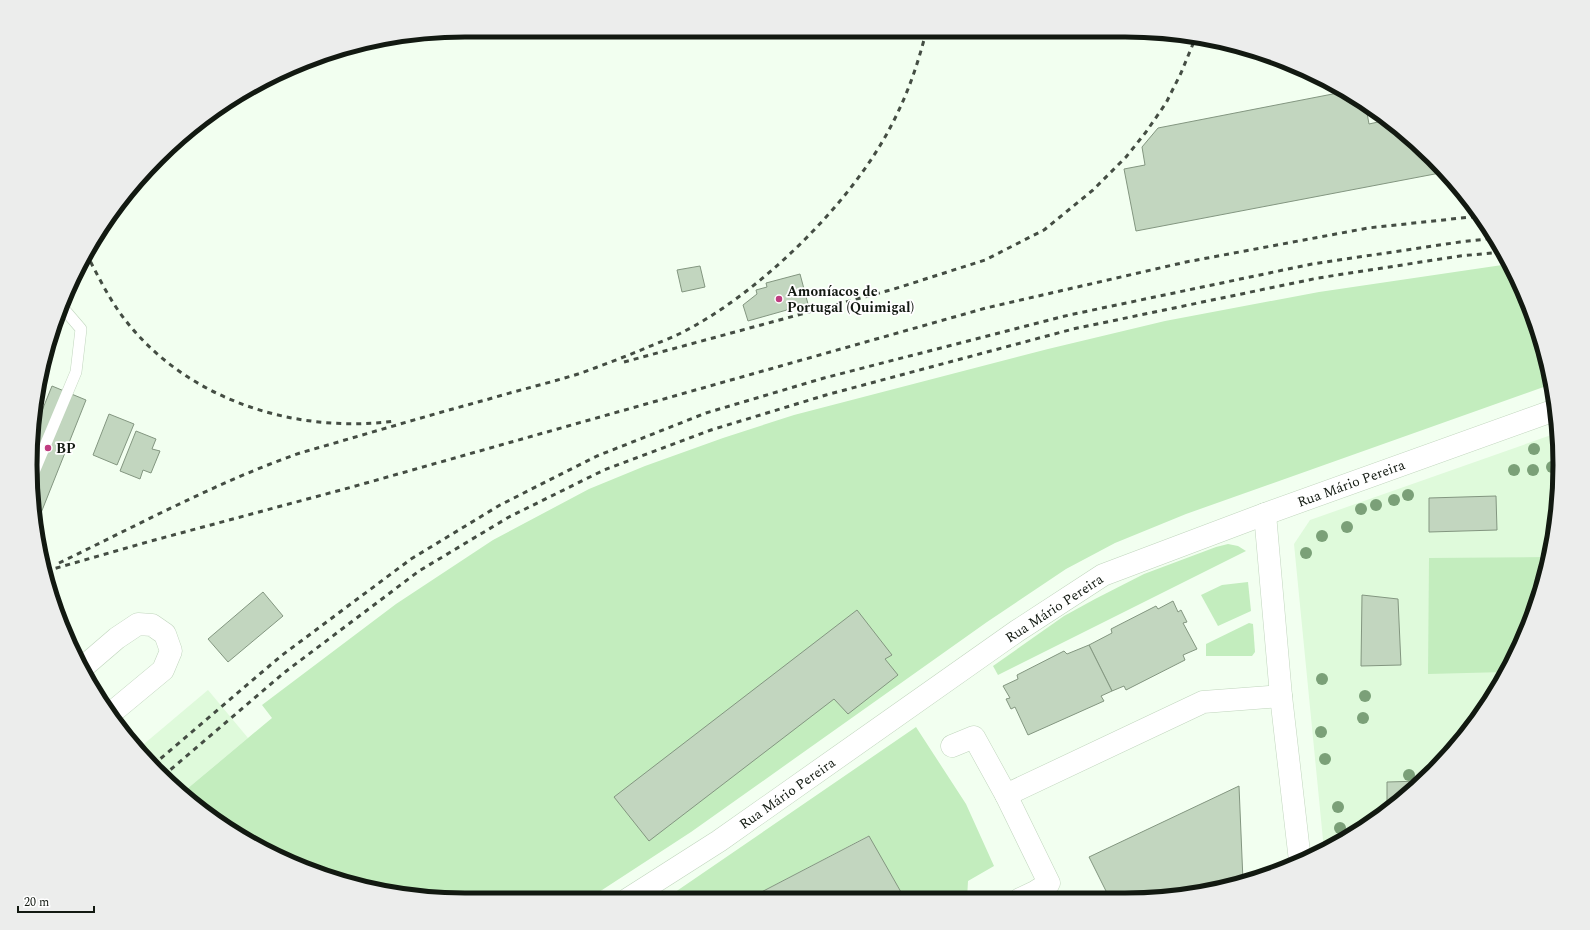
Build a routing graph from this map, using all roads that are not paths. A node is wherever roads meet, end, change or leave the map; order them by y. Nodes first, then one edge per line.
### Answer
1 (66, 311) edge
2 (1549, 412) edge
3 (37, 465) edge
4 (1265, 514) junction
5 (86, 664) edge
6 (1281, 696) junction
7 (114, 710) edge
8 (952, 746) dead end
9 (1006, 795) junction
10 (1299, 855) edge
11 (637, 893) edge
12 (1034, 893) edge

1 - 3 lane
2 - 4 street, Rua Mário Pereira
4 - 6 street
4 - 11 street, Rua Mário Pereira
5 - 7 street
6 - 9 street
6 - 10 street
8 - 9 street
9 - 12 street

